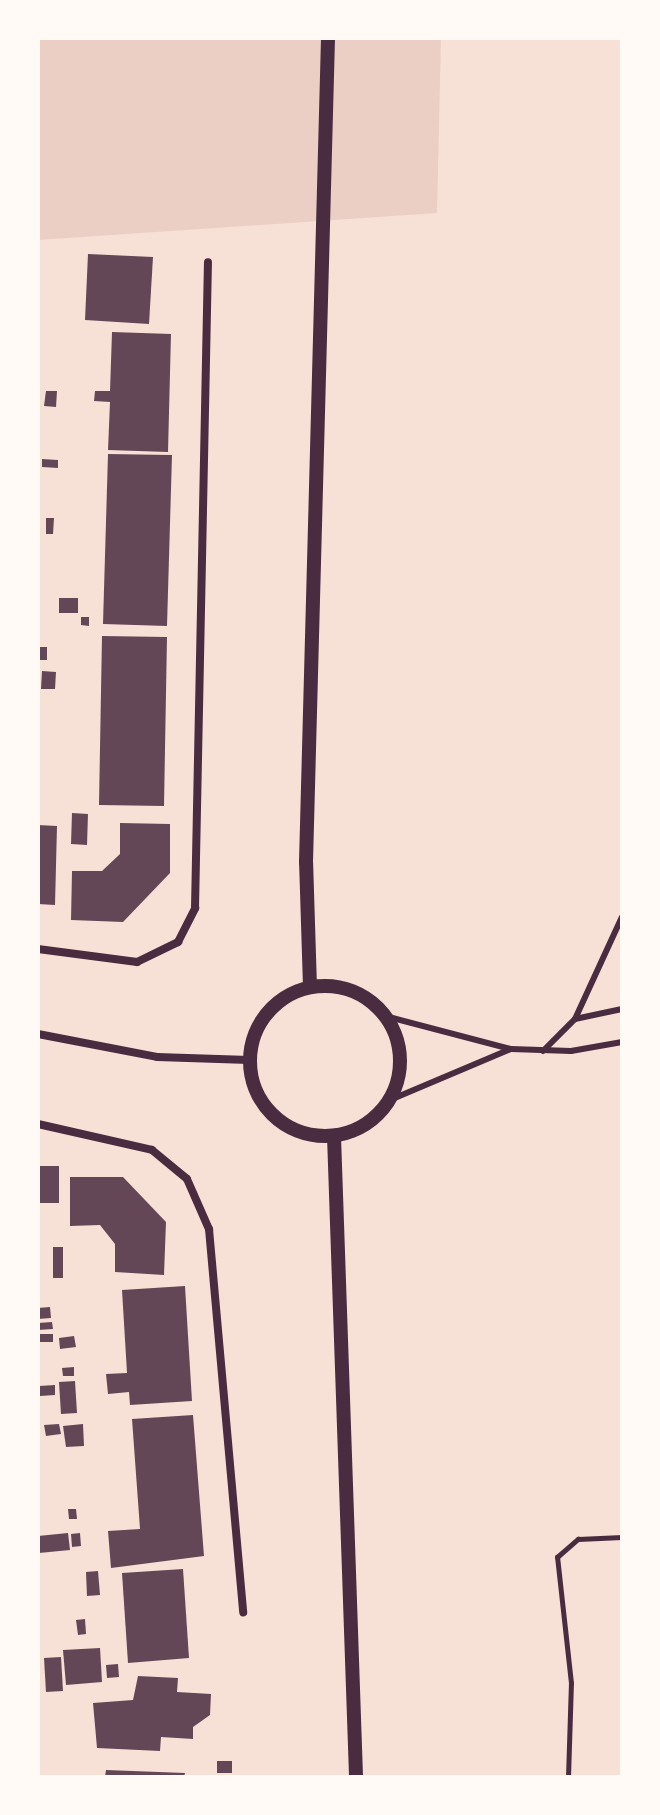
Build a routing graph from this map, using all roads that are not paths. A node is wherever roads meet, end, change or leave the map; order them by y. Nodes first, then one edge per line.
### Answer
1 (328, 38) edge
2 (208, 262) dead end
3 (622, 917) edge
4 (38, 949) edge
5 (310, 987) junction
6 (622, 1009) edge
7 (385, 1016) junction
8 (575, 1019) junction
9 (38, 1034) edge
10 (622, 1042) edge
11 (511, 1049) junction
12 (543, 1051) junction
13 (249, 1060) junction
14 (390, 1100) junction
15 (38, 1124) edge
16 (334, 1136) junction
17 (243, 1612) dead end
18 (356, 1777) edge

1 - 5 street
2 - 4 street
3 - 8 lane
5 - 7 street
5 - 13 street
6 - 8 lane
7 - 11 lane
7 - 14 street
8 - 12 lane
9 - 13 street
10 - 12 lane
11 - 12 lane
11 - 14 lane
13 - 16 street
14 - 16 street
15 - 17 street
16 - 18 street

